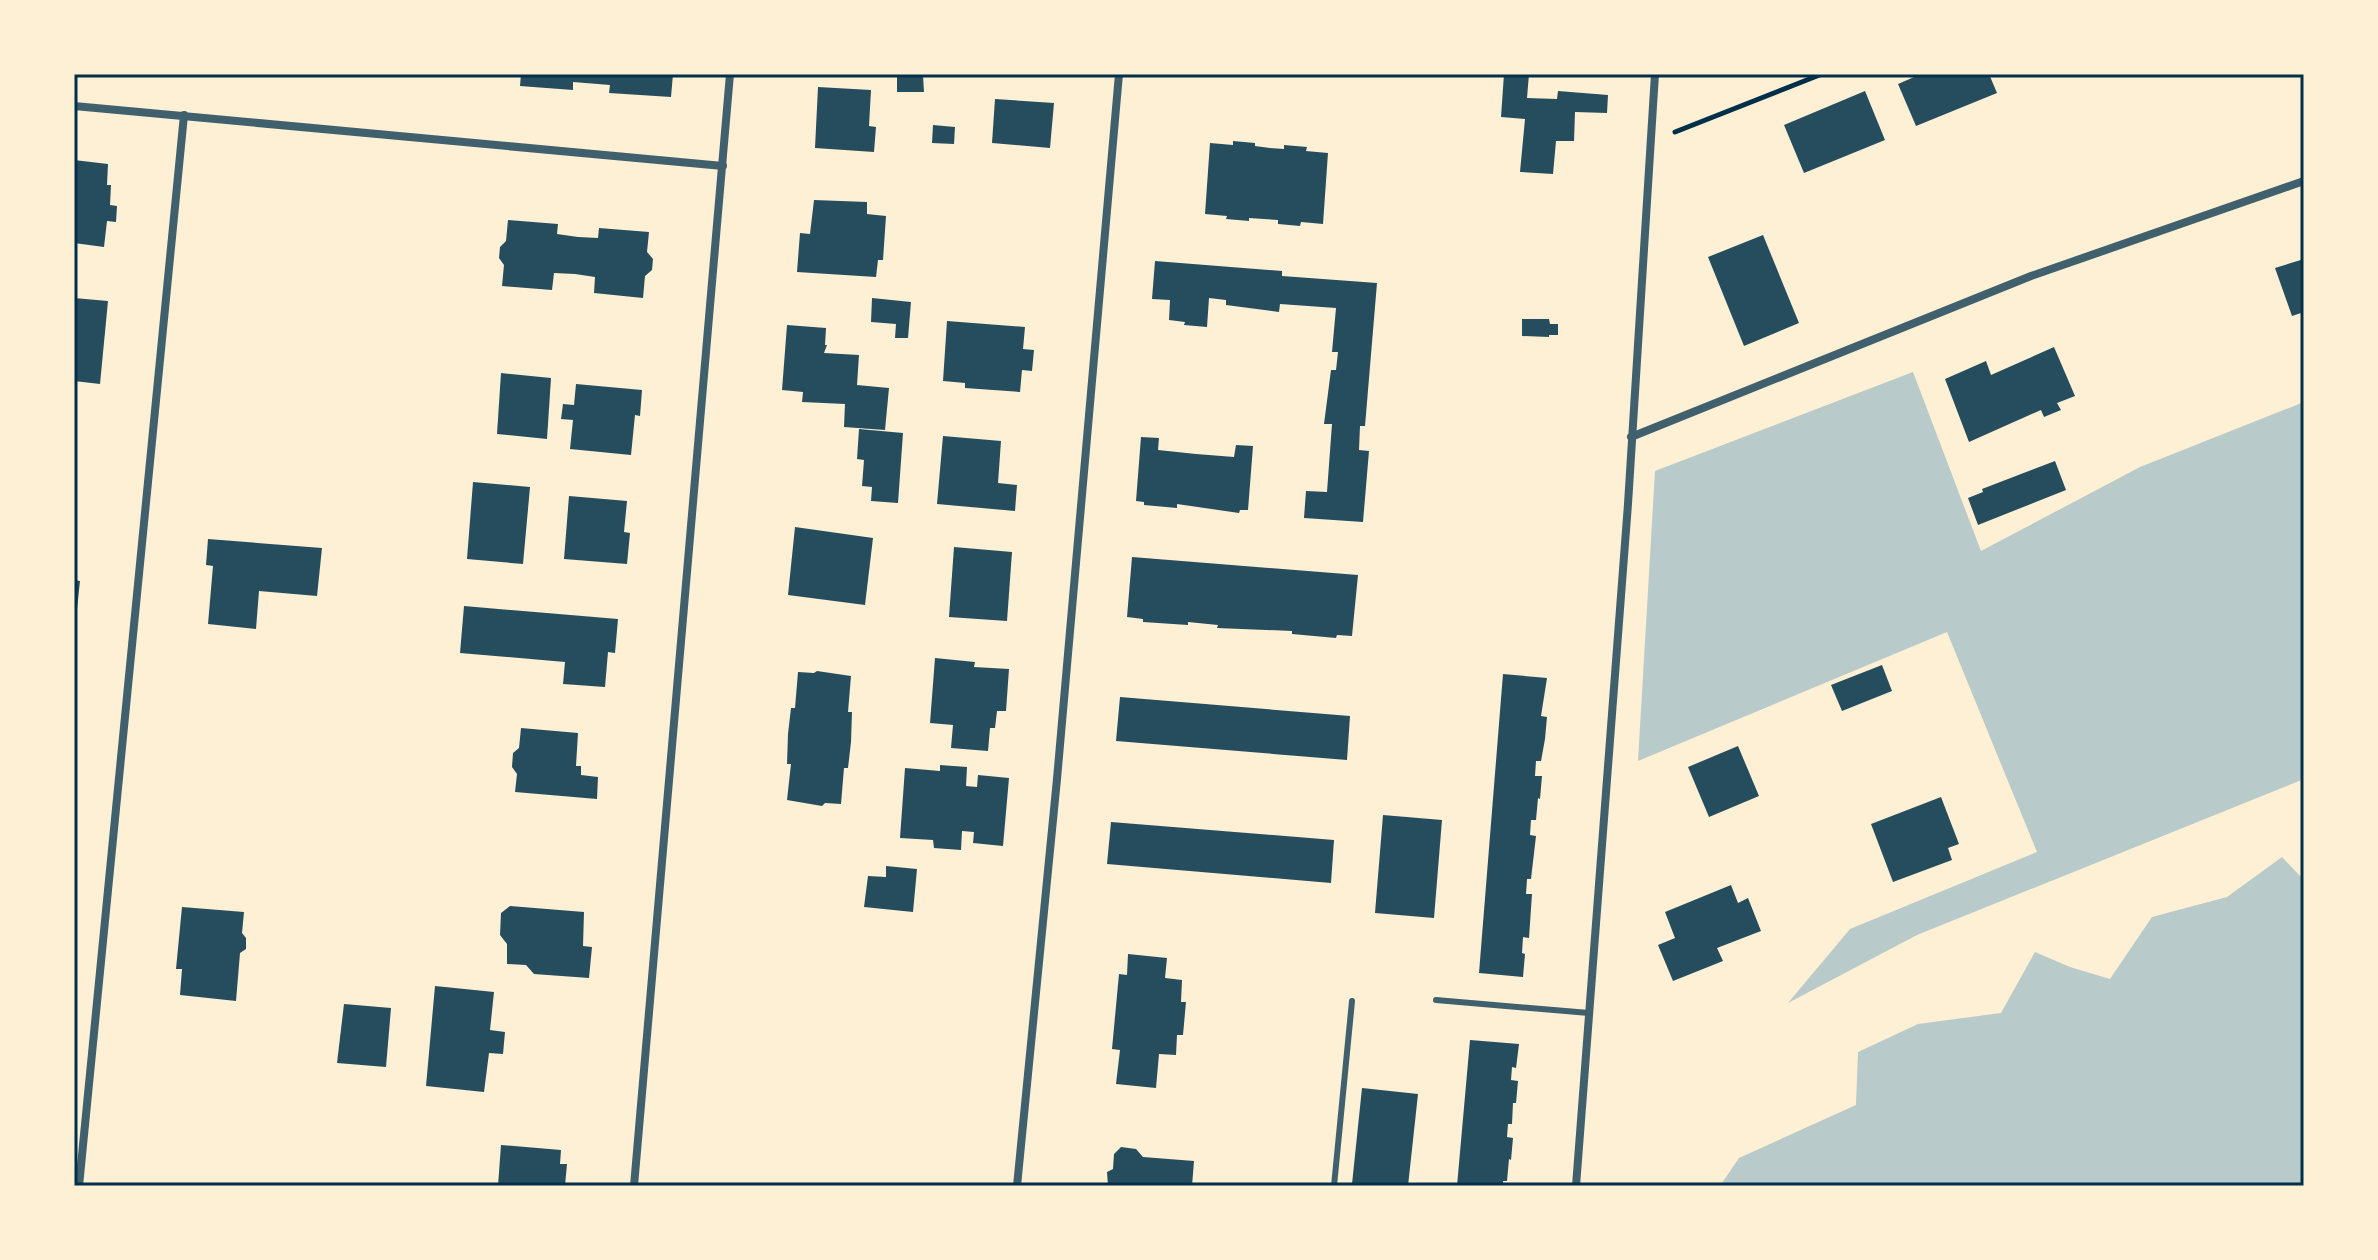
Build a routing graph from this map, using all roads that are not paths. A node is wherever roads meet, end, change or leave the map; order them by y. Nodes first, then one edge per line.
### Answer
1 (730, 74) edge
2 (1119, 74) edge
3 (1655, 74) edge
4 (74, 106) edge
5 (184, 115) junction
6 (723, 166) junction
7 (2304, 181) edge
8 (1631, 437) junction
9 (1436, 1000) dead end
10 (1352, 1001) dead end
11 (1589, 1013) junction
12 (79, 1186) edge
13 (634, 1186) edge
14 (1017, 1186) edge
15 (1334, 1186) edge
16 (1576, 1186) edge

1 - 6 street
2 - 14 street
3 - 8 street
4 - 5 street
5 - 6 street
5 - 12 street
6 - 13 street
7 - 8 street
8 - 11 street
9 - 11 lane
10 - 15 lane
11 - 16 street

